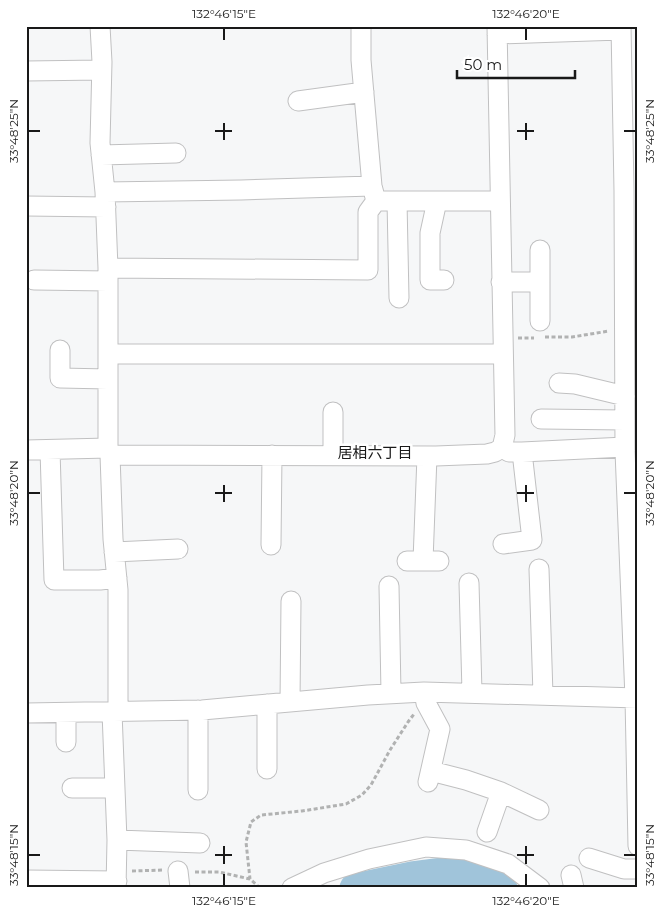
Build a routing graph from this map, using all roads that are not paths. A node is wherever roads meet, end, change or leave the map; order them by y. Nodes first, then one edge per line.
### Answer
1 (100, 26) edge
2 (361, 26) edge
3 (621, 28) edge
4 (497, 30) edge
5 (101, 70) junction
6 (26, 71) edge
7 (630, 72) edge
8 (364, 92) junction
9 (298, 101) dead end
10 (176, 153) dead end
11 (101, 155) junction
12 (631, 191) edge
13 (374, 193) junction
14 (105, 199) junction
15 (397, 201) junction
16 (437, 201) junction
17 (500, 201) junction
18 (26, 206) edge
19 (631, 240) edge
20 (540, 250) dead end
21 (108, 275) junction
22 (34, 280) dead end
23 (444, 280) dead end
24 (501, 282) junction
25 (540, 282) junction
26 (399, 298) dead end
27 (540, 321) dead end
28 (503, 346) junction
29 (60, 350) dead end
30 (108, 354) junction
31 (108, 379) junction
32 (559, 383) dead end
33 (629, 387) edge
34 (333, 412) dead end
35 (541, 419) dead end
36 (625, 420) junction
37 (502, 448) junction
38 (26, 450) edge
39 (50, 450) junction
40 (629, 450) edge
41 (109, 452) junction
42 (522, 452) junction
43 (272, 455) junction
44 (333, 455) junction
45 (427, 456) junction
46 (503, 544) dead end
47 (271, 545) dead end
48 (178, 549) dead end
49 (114, 552) junction
50 (423, 561) dead end
51 (538, 570) dead end
52 (117, 578) junction
53 (469, 583) dead end
54 (389, 586) dead end
55 (291, 601) dead end
56 (472, 692) junction
57 (391, 693) junction
58 (543, 694) junction
59 (636, 698) edge
60 (426, 699) junction
61 (290, 702) junction
62 (267, 704) junction
63 (198, 710) junction
64 (66, 712) junction
65 (115, 712) junction
66 (26, 713) edge
67 (66, 742) dead end
68 (637, 768) edge
69 (267, 769) dead end
70 (72, 788) dead end
71 (115, 788) junction
72 (198, 790) dead end
73 (501, 792) junction
74 (539, 810) dead end
75 (487, 832) dead end
76 (638, 839) edge
77 (118, 840) junction
78 (200, 842) dead end
79 (638, 846) edge
80 (588, 858) dead end
81 (638, 869) edge
82 (26, 880) edge
83 (117, 884) edge
84 (292, 888) edge
85 (540, 888) edge

1 - 5 street
2 - 8 street
3 - 4 street
3 - 7 street
4 - 17 street
5 - 6 street
5 - 11 street
7 - 12 street
8 - 9 street
8 - 13 street
10 - 11 street
11 - 14 street
12 - 19 street
13 - 14 street
13 - 15 street
13 - 21 street
14 - 18 street
14 - 21 street
15 - 16 street
15 - 26 street
16 - 17 street
16 - 23 street
17 - 24 street
19 - 33 street
20 - 25 street
21 - 22 street
21 - 30 street
24 - 25 street
24 - 28 street
25 - 27 street
28 - 30 street
28 - 37 street
29 - 31 street
30 - 31 street
31 - 41 street
32 - 33 street
33 - 36 street
34 - 44 street
35 - 36 street
36 - 40 street
37 - 42 street
37 - 45 street
38 - 39 street
39 - 41 street
39 - 52 street
40 - 42 street
40 - 59 street
41 - 43 street
41 - 49 street
42 - 46 street
43 - 44 street
43 - 47 street
44 - 45 street
45 - 50 street
48 - 49 street
49 - 52 street
51 - 58 street
52 - 65 street
53 - 56 street
54 - 57 street
55 - 61 street
56 - 58 street
56 - 60 street
57 - 60 street
57 - 61 street
58 - 59 street
59 - 68 street
60 - 73 street
61 - 62 street
62 - 63 street
62 - 69 street
63 - 65 street
63 - 72 street
64 - 65 street
64 - 66 street
64 - 67 street
65 - 71 street
68 - 76 street
70 - 71 street
71 - 77 street
73 - 74 street
73 - 75 street
76 - 79 street
77 - 78 street
77 - 83 street
80 - 81 street
82 - 83 street
84 - 85 street

